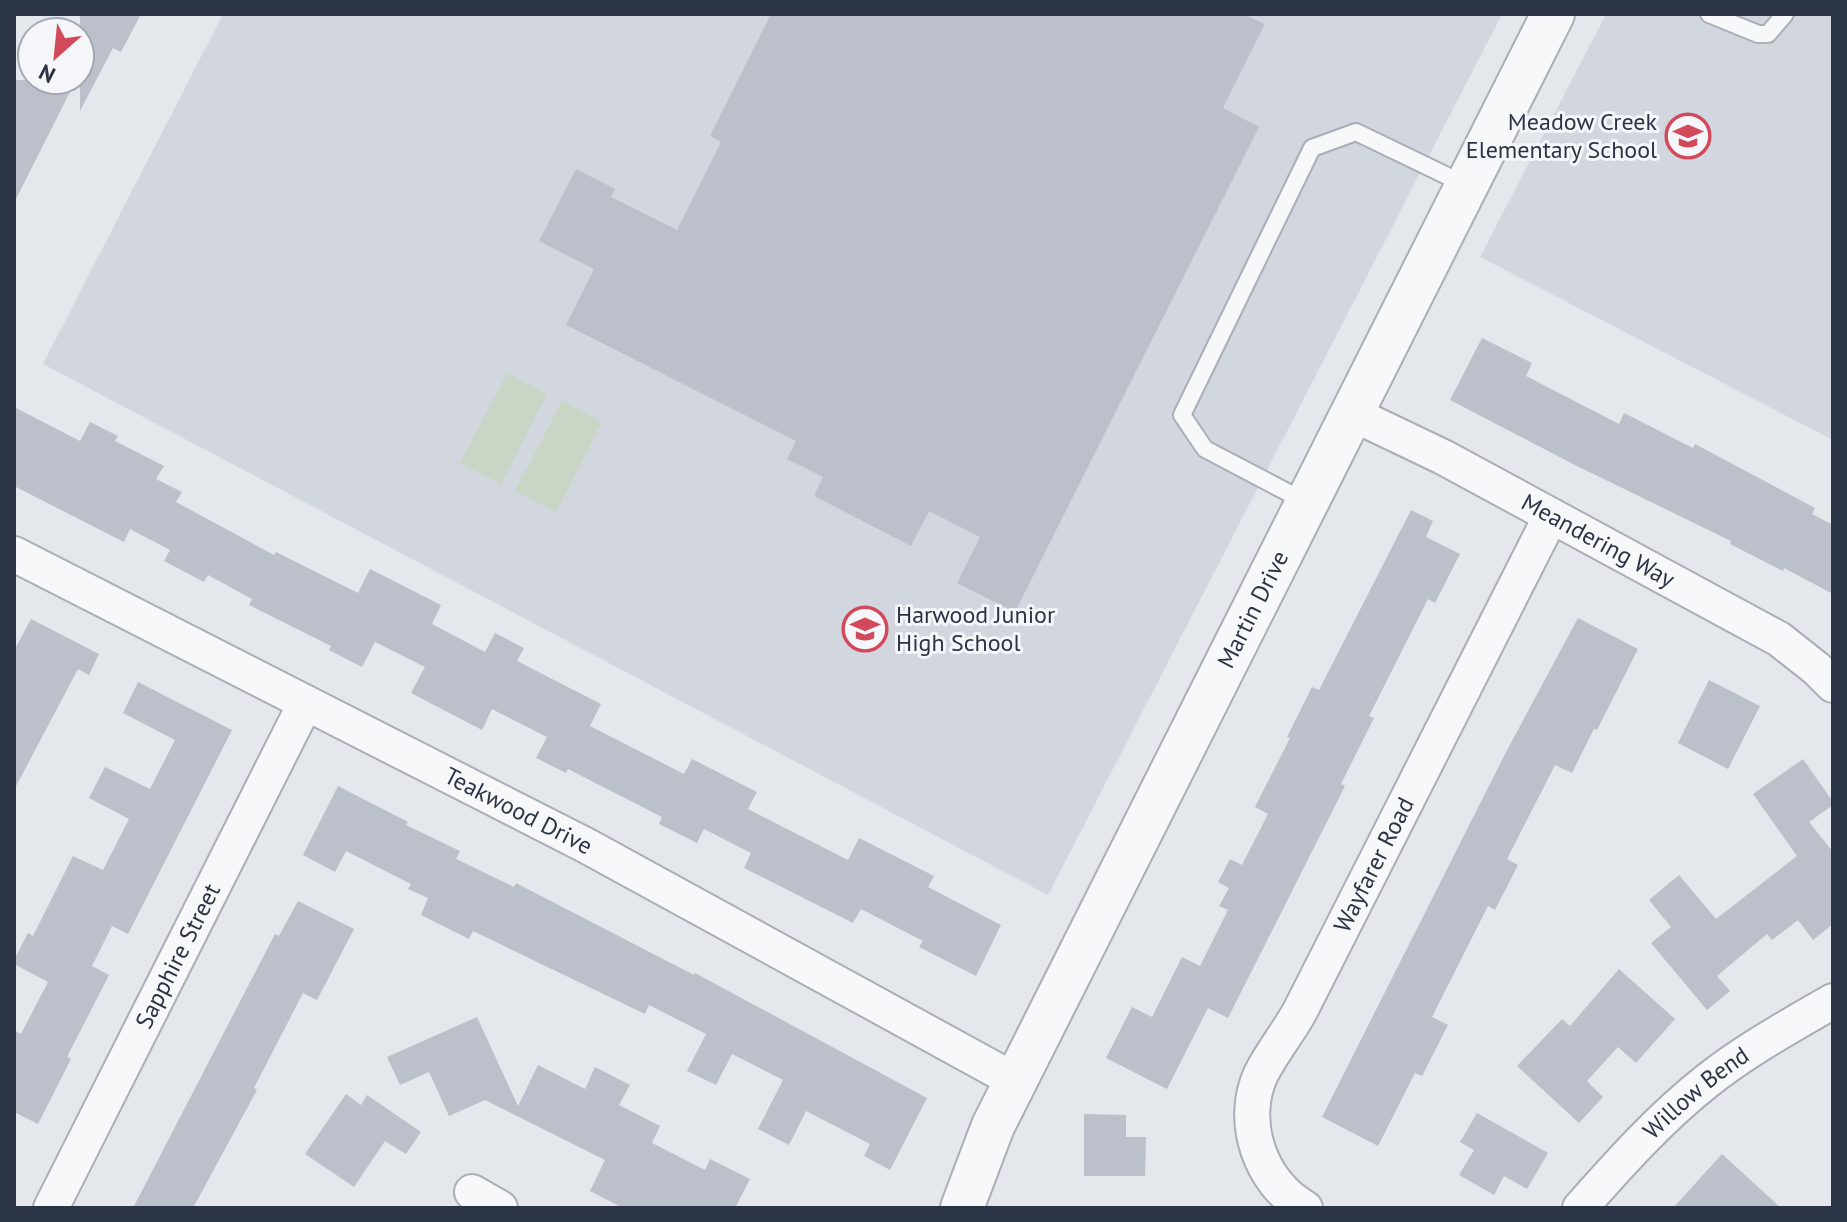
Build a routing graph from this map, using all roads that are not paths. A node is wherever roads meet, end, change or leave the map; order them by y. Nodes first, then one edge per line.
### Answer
1 (1553, 14) edge
2 (1709, 14) edge
3 (1785, 14) edge
4 (1467, 185) junction
5 (1353, 414) junction
6 (1307, 503) junction
7 (1551, 516) junction
8 (14, 554) edge
9 (1833, 685) edge
10 (305, 704) junction
11 (1833, 1001) edge
12 (1016, 1081) junction
13 (51, 1208) edge
14 (962, 1208) edge
15 (1305, 1208) edge
16 (1580, 1208) edge

1 - 4 street, Martin Drive
2 - 3 lane
4 - 5 street, Martin Drive
4 - 6 lane
5 - 6 street, Martin Drive
5 - 7 street, Meandering Way
6 - 12 street, Martin Drive
7 - 9 street, Meandering Way
7 - 15 street, Wayfarer Road
8 - 10 street, Teakwood Drive
10 - 12 street, Teakwood Drive
10 - 13 street, Sapphire Street
11 - 16 street, Willow Bend
12 - 14 street, Martin Drive

